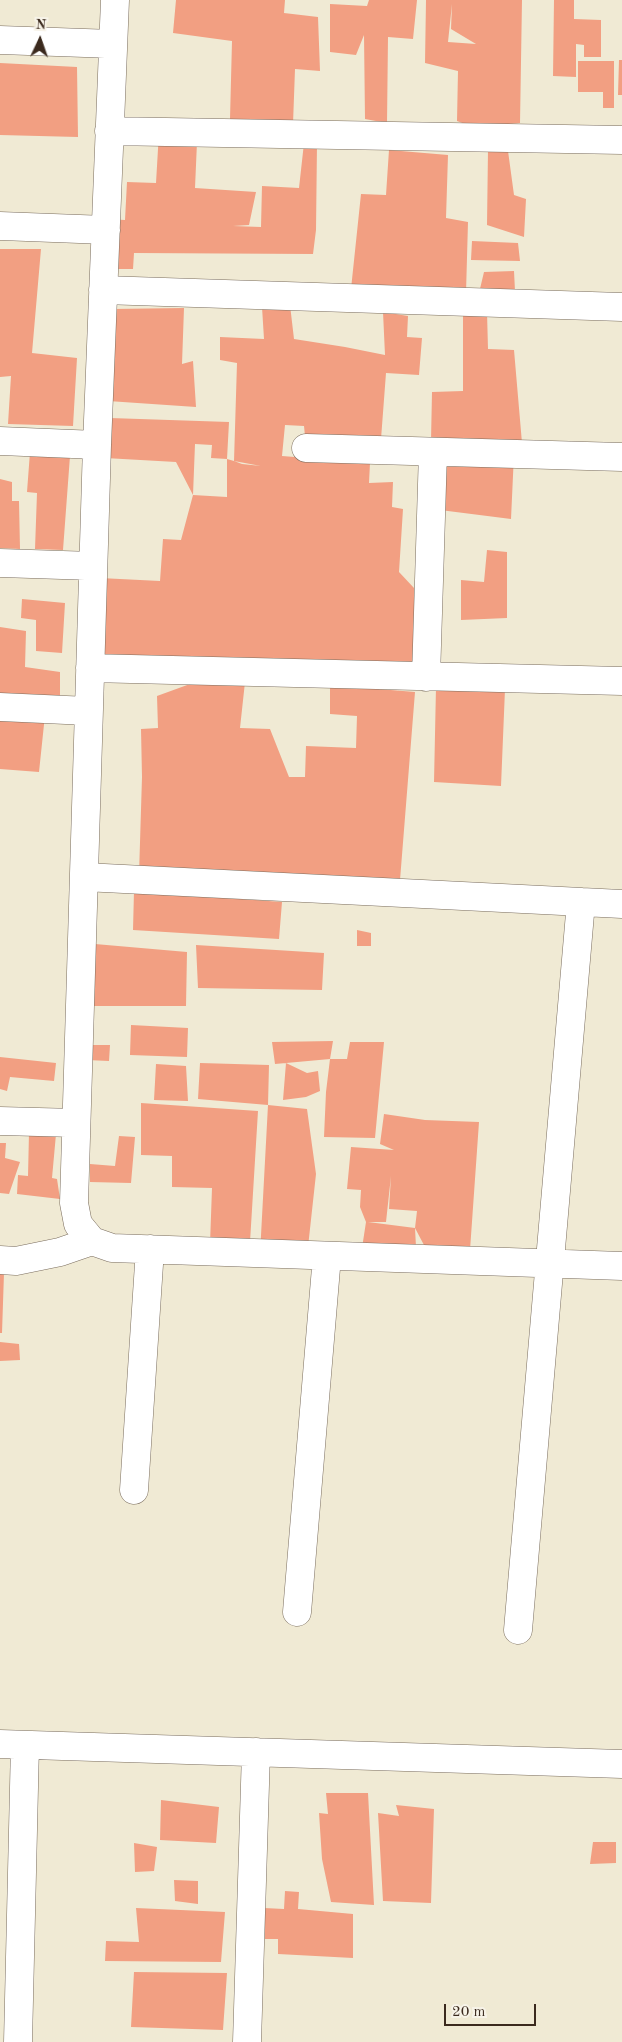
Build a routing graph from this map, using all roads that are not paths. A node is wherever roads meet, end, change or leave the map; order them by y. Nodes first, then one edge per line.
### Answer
1 (115, 0) edge
2 (0, 40) edge
3 (113, 44) junction
4 (109, 131) junction
5 (622, 140) edge
6 (0, 226) edge
7 (106, 230) junction
8 (103, 290) junction
9 (622, 307) edge
10 (0, 441) edge
11 (96, 445) junction
12 (306, 448) dead end
13 (433, 452) junction
14 (622, 457) edge
15 (0, 563) edge
16 (93, 566) junction
17 (90, 668) junction
18 (426, 677) junction
19 (622, 681) edge
20 (0, 707) edge
21 (88, 710) junction
22 (84, 877) junction
23 (581, 902) junction
24 (622, 904) edge
25 (0, 1121) edge
26 (76, 1123) junction
27 (92, 1241) junction
28 (150, 1249) junction
29 (327, 1256) junction
30 (0, 1260) edge
31 (550, 1263) junction
32 (622, 1266) edge
33 (134, 1490) dead end
34 (296, 1612) dead end
35 (518, 1630) dead end
36 (13, 1744) edge
37 (256, 1752) junction
38 (622, 1764) edge
39 (18, 2042) edge
40 (247, 2042) edge

1 - 3 street
2 - 3 street
3 - 4 street
4 - 5 street
4 - 7 street
6 - 7 street
7 - 8 street
8 - 9 street
8 - 11 street
10 - 11 street
11 - 16 street
12 - 13 street
13 - 14 street
13 - 18 street
15 - 16 street
16 - 17 street
17 - 18 street
17 - 21 street
18 - 19 street
20 - 21 street
21 - 22 street
22 - 23 street
22 - 26 street
23 - 24 street
23 - 31 street
25 - 26 street
26 - 27 street
27 - 28 street
27 - 30 street
28 - 29 street
28 - 33 street
29 - 31 street
29 - 34 street
31 - 32 street
31 - 35 street
36 - 37 street
36 - 39 street
37 - 38 street
37 - 40 street

